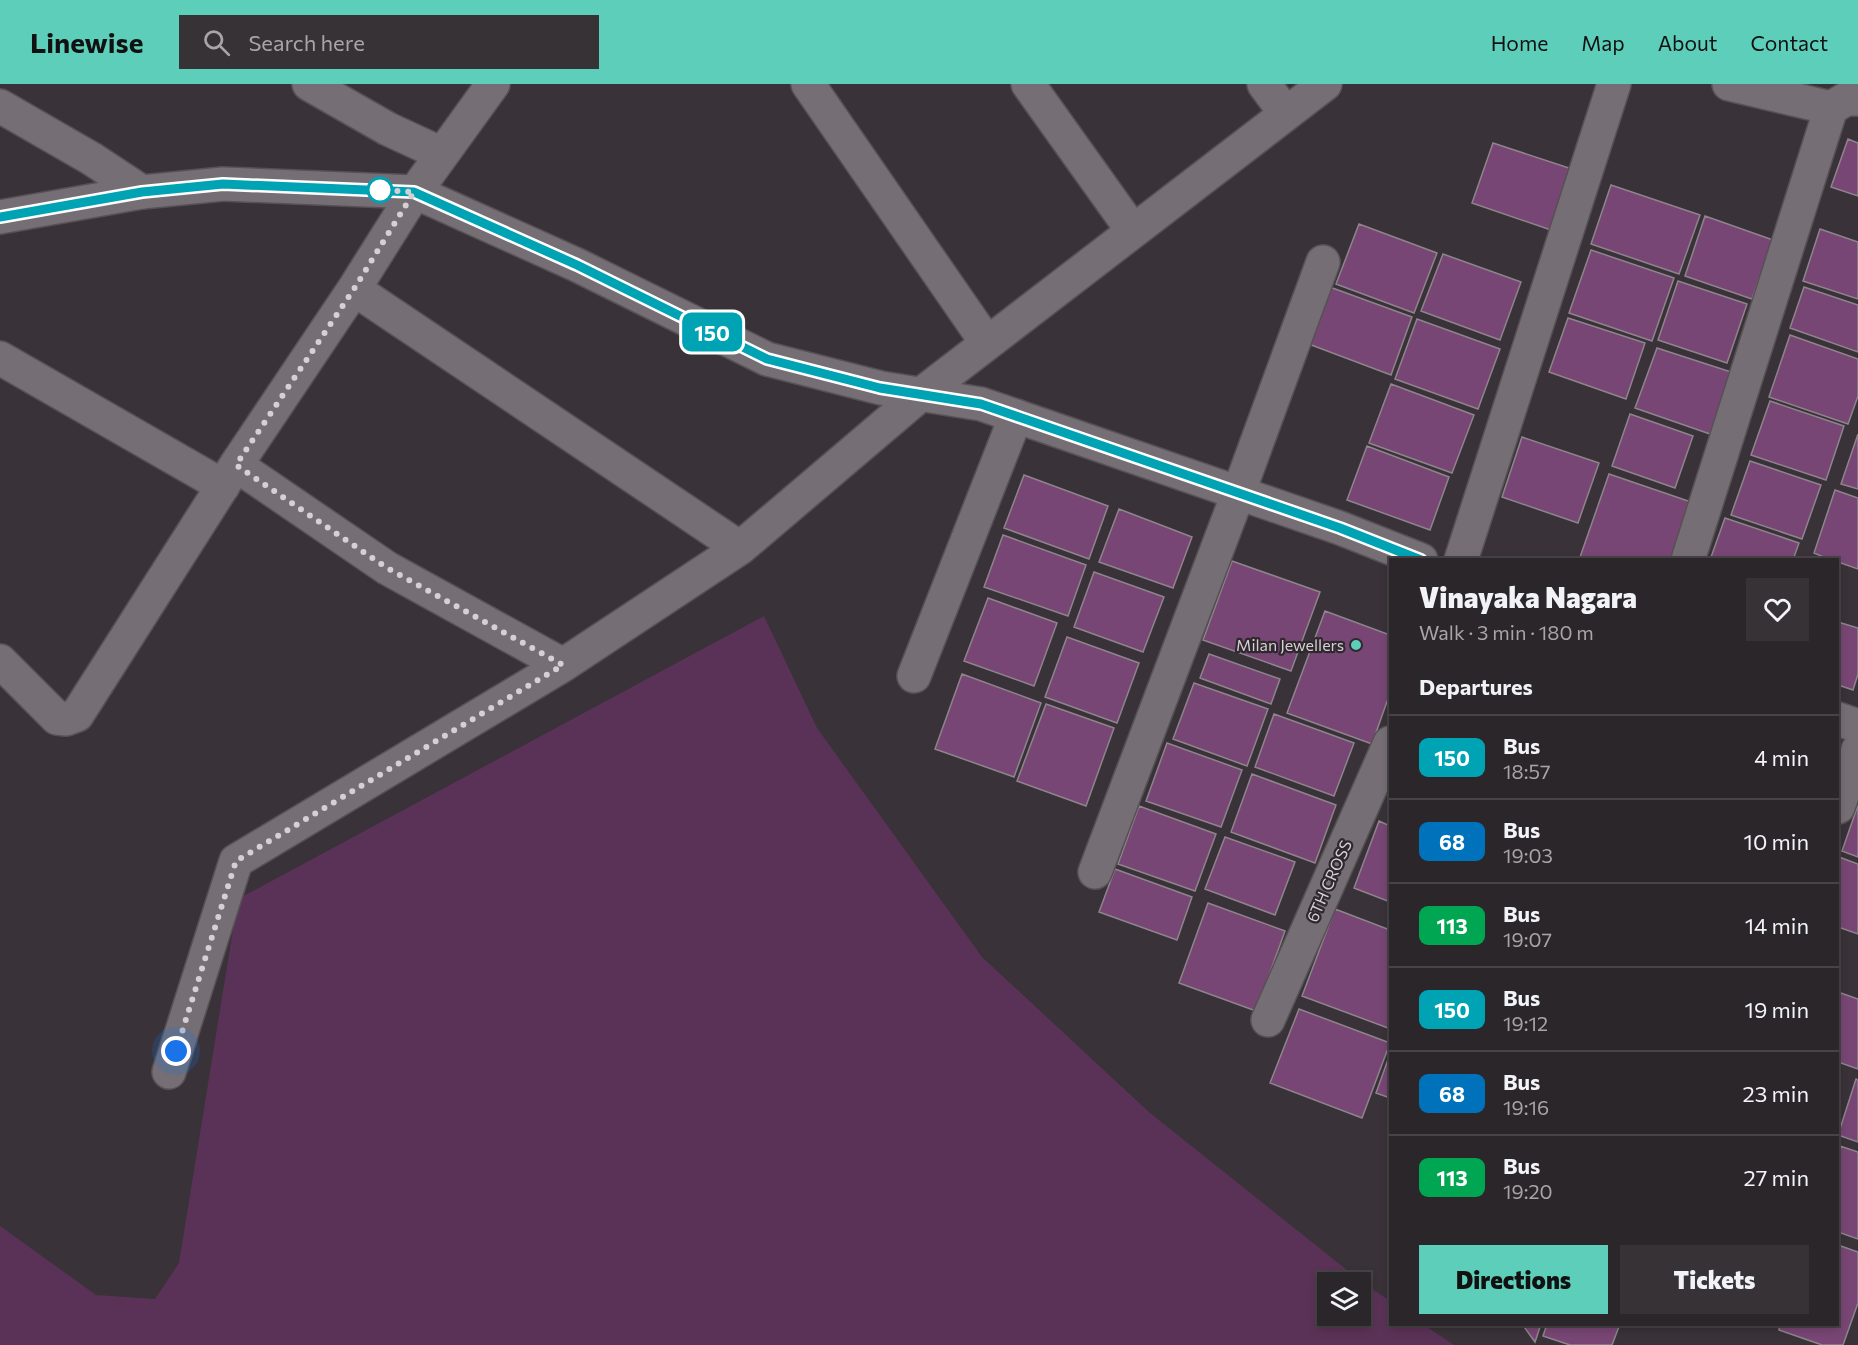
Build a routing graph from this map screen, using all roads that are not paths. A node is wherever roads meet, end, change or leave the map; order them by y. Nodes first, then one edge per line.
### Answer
1 (309, 84) edge
2 (492, 84) edge
3 (808, 84) edge
4 (1028, 84) edge
5 (1264, 84) edge
6 (1325, 84) edge
7 (1614, 84) edge
8 (1730, 84) edge
9 (1844, 103) edge
10 (0, 106) edge
11 (1286, 114) junction
12 (442, 154) junction
13 (142, 192) junction
14 (414, 192) junction
15 (0, 217) edge
16 (1133, 231) junction
17 (1323, 262) dead end
18 (354, 289) junction
19 (987, 343) junction
20 (0, 358) edge
21 (920, 395) junction
22 (1016, 416) junction
23 (230, 475) junction
24 (1238, 494) junction
25 (740, 548) junction
26 (1416, 558) edge
27 (1462, 558) edge
28 (1689, 558) edge
29 (0, 661) edge
30 (563, 665) junction
31 (914, 676) dead end
32 (1839, 719) edge
33 (1858, 726) edge
34 (1389, 745) edge
35 (1858, 750) edge
36 (1839, 804) edge
37 (1095, 872) dead end
38 (1268, 1020) dead end
39 (169, 1072) dead end

1 - 12 street
2 - 12 street
3 - 19 street
4 - 16 street
5 - 11 street
6 - 11 street
7 - 27 street
8 - 9 street
9 - 28 street
10 - 13 street
11 - 16 street
12 - 14 street
13 - 14 street
13 - 15 street
14 - 18 street
14 - 21 street
16 - 19 street
17 - 24 street
18 - 23 street
18 - 25 street
19 - 21 street
20 - 23 street
21 - 22 street
21 - 25 street
22 - 24 street
22 - 31 street
23 - 29 street
23 - 30 street
24 - 26 street
24 - 37 street
25 - 30 street
30 - 39 street
32 - 33 street
34 - 38 street, 6TH CROSS
35 - 36 street

